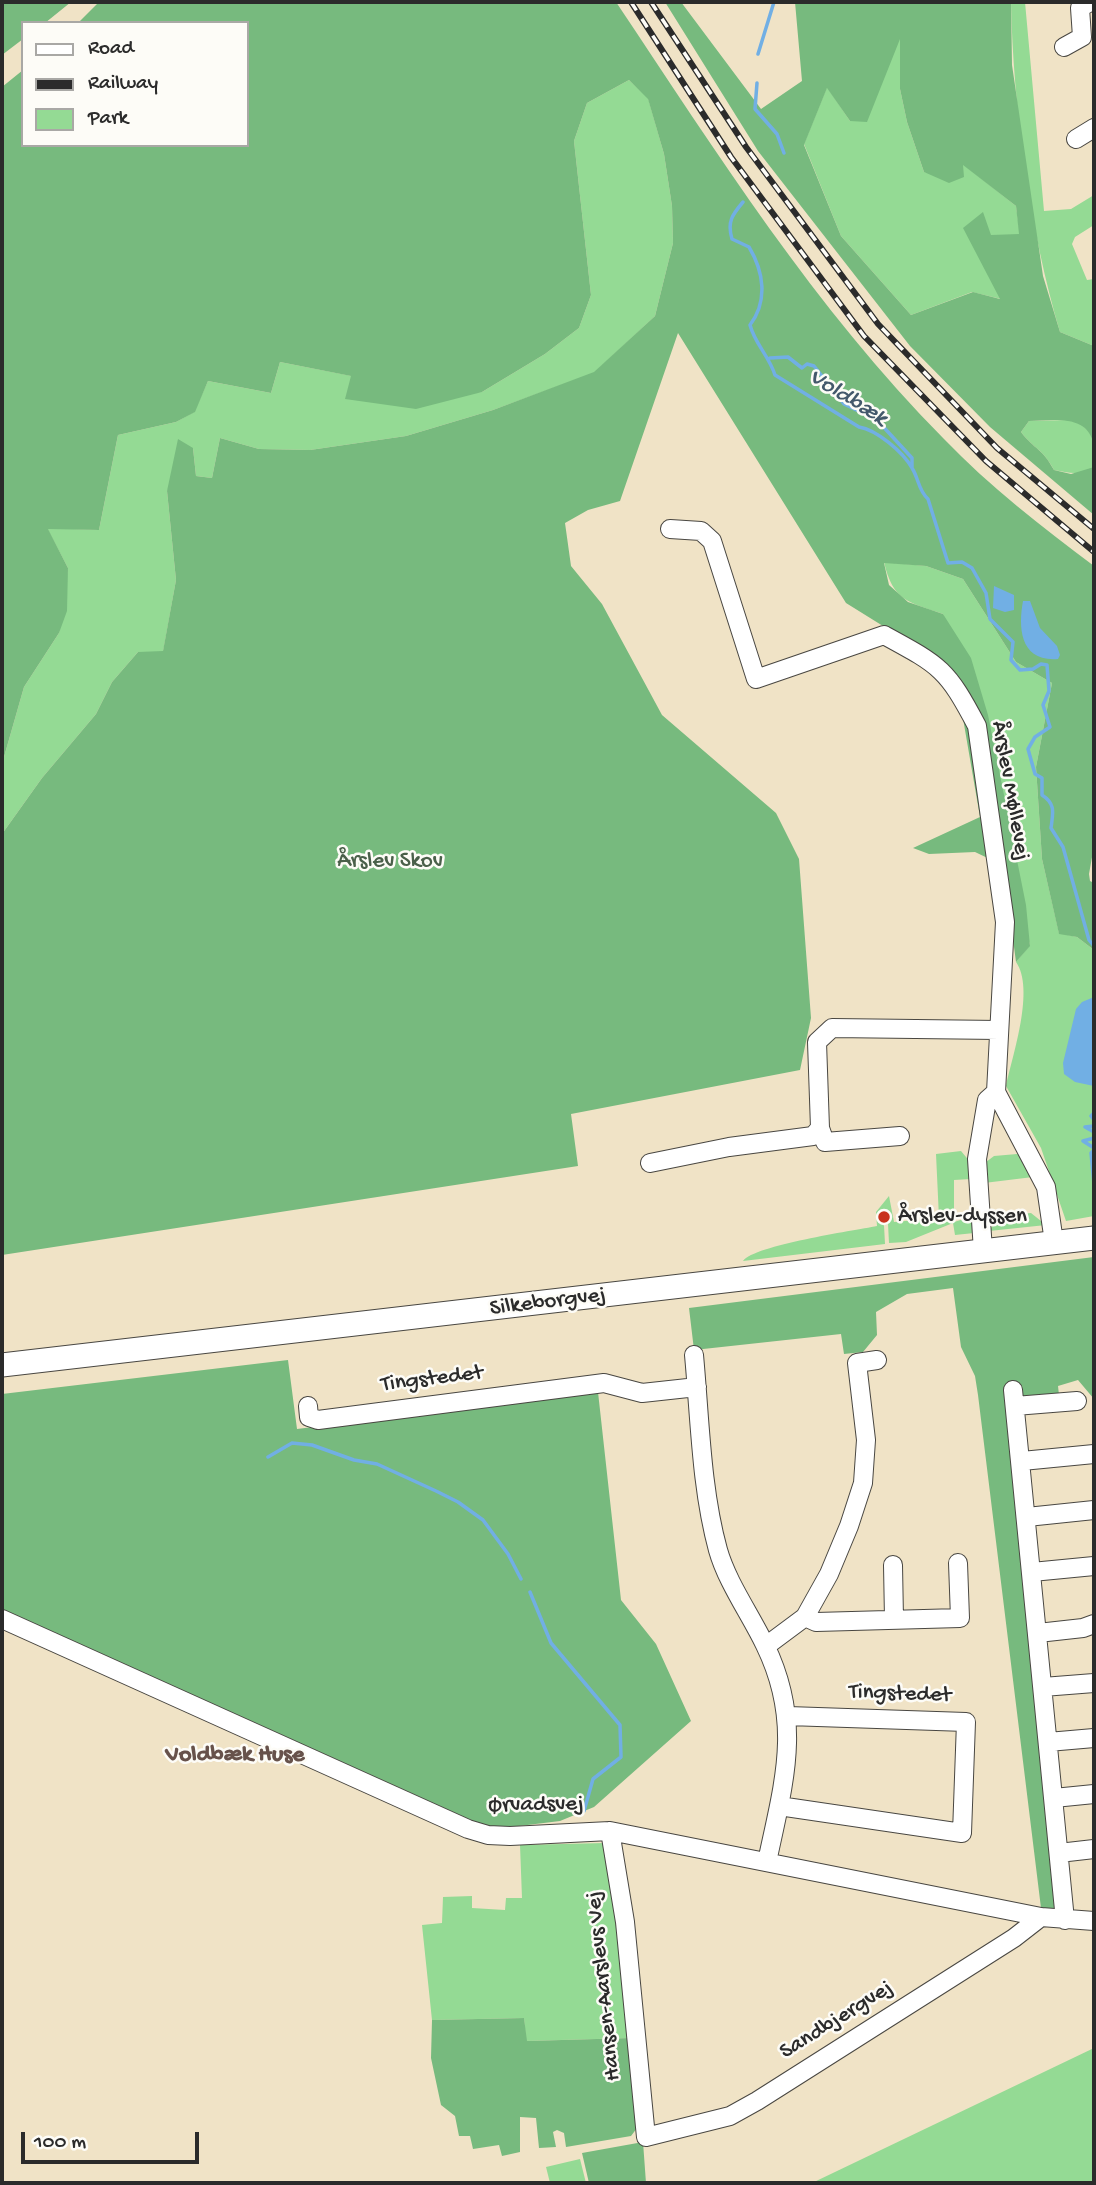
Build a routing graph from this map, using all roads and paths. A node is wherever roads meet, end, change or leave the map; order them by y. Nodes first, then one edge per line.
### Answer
1 (1090, 2) edge
2 (1064, 47) dead end
3 (1094, 128) edge
4 (1076, 139) dead end
5 (670, 530) dead end
6 (999, 1030) junction
7 (996, 1092) junction
8 (820, 1128) junction
9 (900, 1136) dead end
10 (650, 1163) dead end
11 (1094, 1238) edge
12 (1054, 1242) junction
13 (983, 1251) junction
14 (694, 1355) dead end
15 (877, 1360) dead end
16 (2, 1365) edge
17 (697, 1387) junction
18 (1077, 1401) dead end
19 (308, 1406) dead end
20 (1094, 1454) edge
21 (1022, 1461) junction
22 (1094, 1510) edge
23 (1027, 1517) junction
24 (958, 1563) dead end
25 (893, 1565) dead end
26 (1094, 1566) edge
27 (1032, 1572) junction
28 (805, 1617) junction
29 (2, 1619) edge
30 (894, 1619) junction
31 (1094, 1624) edge
32 (1038, 1633) junction
33 (766, 1646) junction
34 (1094, 1683) edge
35 (1043, 1688) junction
36 (788, 1716) junction
37 (1094, 1738) edge
38 (1048, 1742) junction
39 (1094, 1794) edge
40 (1054, 1798) junction
41 (779, 1806) junction
42 (610, 1831) junction
43 (1094, 1849) edge
44 (1059, 1853) junction
45 (767, 1862) junction
46 (1041, 1917) junction
47 (1065, 1920) junction
48 (1094, 1921) edge
49 (646, 2137) joint

1 - 2 street
3 - 4 street
5 - 6 street, Årslev Møllevej
6 - 7 street, Årslev Møllevej
6 - 8 street
7 - 12 street
7 - 13 street, Årslev Møllevej
8 - 9 street
8 - 10 street
11 - 12 main road, Silkeborgvej
12 - 13 main road, Silkeborgvej
13 - 16 main road, Silkeborgvej
14 - 17 street
15 - 28 street
17 - 19 street, Tingstedet
17 - 33 street
18 - 21 street
20 - 21 street
21 - 23 street
22 - 23 street
23 - 27 street
24 - 30 street
25 - 30 street
26 - 27 street
27 - 32 street
28 - 30 street
28 - 33 street
29 - 42 street, Ørvadsvej
31 - 32 street
32 - 35 street
33 - 36 street
34 - 35 street
35 - 38 street
36 - 41 street
36 - 41 street, Tingstedet
37 - 38 street
38 - 40 street
39 - 40 street
40 - 44 street
41 - 45 street
42 - 45 street, Ørvadsvej
42 - 49 street, Hansen-Aarslevs Vej
43 - 44 street
44 - 47 street
45 - 46 street, Ørvadsvej
46 - 47 street, Ørvadsvej
46 - 49 street, Sandbjergvej
47 - 48 street, Ørvadsvej

